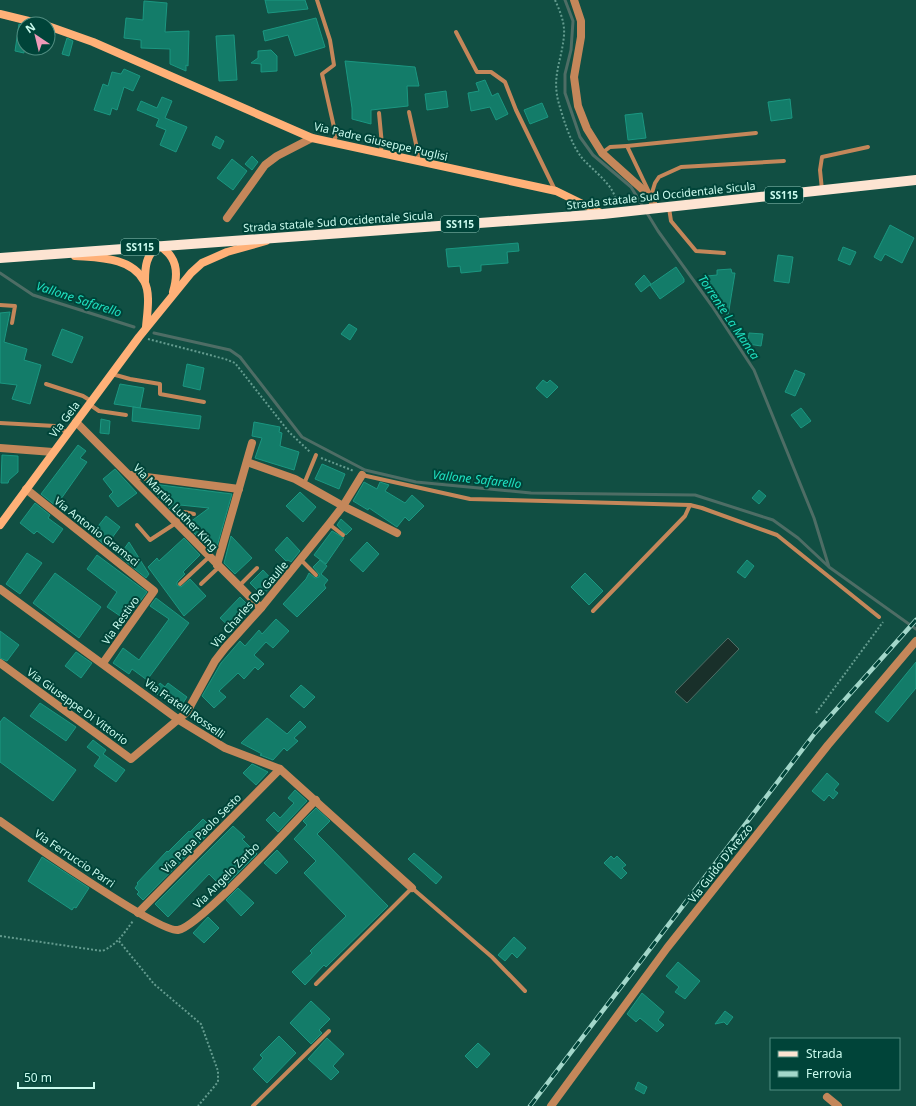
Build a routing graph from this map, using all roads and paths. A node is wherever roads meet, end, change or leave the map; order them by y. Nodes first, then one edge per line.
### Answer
1 (317, 0) edge
2 (574, 0) edge
3 (0, 14) edge
4 (16, 18) edge
5 (56, 29) edge
6 (456, 32) dead end
7 (409, 112) dead end
8 (379, 113) dead end
9 (756, 133) dead end
10 (312, 138) junction
11 (332, 144) junction
12 (627, 146) junction
13 (868, 147) dead end
14 (602, 153) junction
15 (380, 154) junction
16 (784, 161) dead end
17 (418, 162) junction
18 (916, 180) edge
19 (556, 191) junction
20 (822, 191) junction
21 (651, 197) junction
22 (669, 207) junction
23 (653, 209) junction
24 (603, 214) junction
25 (227, 218) dead end
26 (280, 237) junction
27 (158, 245) junction
28 (724, 253) dead end
29 (46, 254) junction
30 (0, 258) edge
31 (145, 281) junction
32 (172, 295) junction
33 (0, 305) edge
34 (12, 323) dead end
35 (146, 327) junction
36 (139, 337) junction
37 (111, 374) junction
38 (46, 384) dead end
39 (204, 402) dead end
40 (90, 403) junction
41 (126, 415) dead end
42 (76, 422) junction
43 (0, 423) edge
44 (68, 433) junction
45 (252, 443) dead end
46 (0, 448) edge
47 (53, 452) junction
48 (316, 455) junction
49 (247, 462) junction
50 (131, 475) junction
51 (362, 475) junction
52 (304, 484) junction
53 (26, 489) junction
54 (239, 489) junction
55 (690, 505) junction
56 (343, 506) junction
57 (194, 514) dead end
58 (176, 523) junction
59 (329, 524) junction
60 (0, 525) edge
61 (137, 525) dead end
62 (397, 534) dead end
63 (343, 535) dead end
64 (209, 557) junction
65 (301, 560) junction
66 (218, 566) junction
67 (257, 568) dead end
68 (316, 575) dead end
69 (180, 584) dead end
70 (201, 584) dead end
71 (239, 586) junction
72 (0, 589) edge
73 (154, 591) joint
74 (261, 608) junction
75 (593, 611) dead end
76 (879, 617) joint
77 (916, 641) edge
78 (0, 663) edge
79 (103, 663) junction
80 (816, 713) dead end
81 (179, 720) junction
82 (280, 769) junction
83 (316, 800) junction
84 (0, 822) edge
85 (412, 888) junction
86 (138, 913) junction
87 (0, 936) edge
88 (119, 941) junction
89 (316, 984) dead end
90 (525, 990) dead end
91 (329, 1031) dead end
92 (827, 1097) dead end
93 (198, 1106) edge
94 (253, 1106) edge
95 (551, 1106) edge
96 (838, 1106) edge

1 - 11 lane
2 - 14 street
3 - 4 main road
5 - 10 main road, Via Padre Giuseppe Puglisi
6 - 19 lane
7 - 17 lane
8 - 15 lane
9 - 12 lane
10 - 11 main road, Via Padre Giuseppe Puglisi
10 - 25 street
11 - 15 main road, Via Padre Giuseppe Puglisi
12 - 14 lane
12 - 21 lane
13 - 20 lane
14 - 21 street
15 - 17 main road, Via Padre Giuseppe Puglisi
16 - 21 lane
17 - 19 main road, Via Padre Giuseppe Puglisi
18 - 20 main road, Strada statale Sud Occidentale Sicula / SS115
19 - 24 main road, Via Padre Giuseppe Puglisi
20 - 22 main road, Strada statale Sud Occidentale Sicula / SS115
21 - 23 street
22 - 23 main road, Strada statale Sud Occidentale Sicula / SS115
22 - 28 lane
23 - 24 main road, Strada statale Sud Occidentale Sicula / SS115
24 - 26 main road, Strada statale Sud Occidentale Sicula / SS115
26 - 27 main road, Strada statale Sud Occidentale Sicula / SS115
26 - 32 main road, Via Gela
27 - 29 main road, Strada statale Sud Occidentale Sicula / SS115
27 - 31 main road
27 - 32 main road
29 - 30 main road, Strada statale Sud Occidentale Sicula / SS115
29 - 31 main road
31 - 35 main road
32 - 35 main road, Via Gela
33 - 34 lane
35 - 36 main road, Via Gela
36 - 37 main road, Via Gela
36 - 48 path
37 - 39 lane
37 - 40 main road, Via Gela
38 - 40 lane
40 - 41 lane
40 - 42 main road, Via Gela
42 - 44 main road, Via Gela
42 - 50 street, Via Martin Luther King
43 - 44 lane
44 - 47 main road, Via Gela
45 - 49 street
46 - 47 street
47 - 53 main road, Via Gela
48 - 51 path
48 - 52 lane
49 - 52 street
49 - 54 street
50 - 54 street
50 - 58 street, Via Martin Luther King
51 - 55 lane
51 - 56 street, Via Charles De Gaulle
52 - 56 street
53 - 60 main road, Via Gela
53 - 73 street, Via Antonio Gramsci
54 - 66 street
55 - 75 lane
55 - 76 lane
56 - 59 street, Via Charles De Gaulle
56 - 62 street
57 - 58 lane
58 - 61 lane
58 - 64 street, Via Martin Luther King
59 - 63 lane
59 - 65 street, Via Charles De Gaulle
64 - 66 street, Via Martin Luther King
64 - 69 lane
65 - 68 lane
65 - 74 street, Via Charles De Gaulle
66 - 70 lane
66 - 71 street, Via Martin Luther King
67 - 71 lane
71 - 74 street, Via Martin Luther King
72 - 79 street, Via Fratelli Rosselli
73 - 79 street, Via Restivo
74 - 81 street, Via Charles De Gaulle
76 - 80 path
77 - 95 street, Via Guido D'Arezzo
78 - 81 street, Via Giuseppe Di Vittorio
79 - 81 street, Via Fratelli Rosselli
81 - 82 street, Via Fratelli Rosselli
82 - 83 street, Via Fratelli Rosselli
82 - 86 street, Via Papa Paolo Sesto
83 - 85 street, Via Fratelli Rosselli
83 - 86 street, Via Angelo Zarbo
84 - 86 street, Via Ferruccio Parri
85 - 89 lane
85 - 90 lane
86 - 88 path
87 - 88 path
88 - 93 path
91 - 94 lane
92 - 96 street

